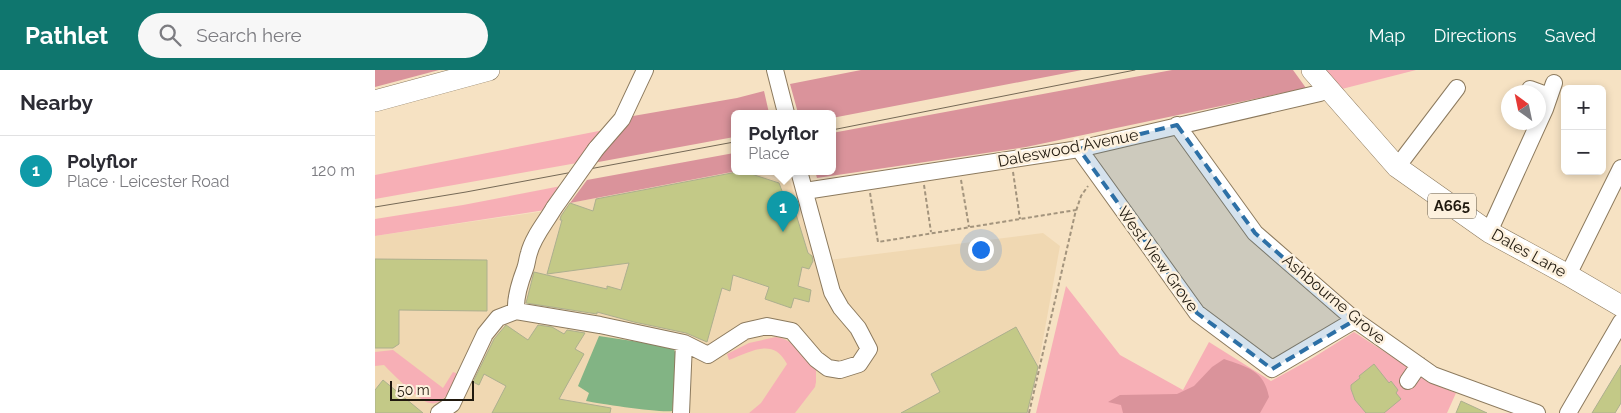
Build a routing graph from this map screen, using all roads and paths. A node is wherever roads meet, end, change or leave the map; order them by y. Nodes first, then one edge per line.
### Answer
1 (489, 70) edge
2 (645, 70) edge
3 (775, 70) edge
4 (1312, 70) edge
5 (1457, 88) dead end
6 (1327, 89) junction
7 (1546, 89) edge
8 (375, 100) edge
9 (1546, 106) edge
10 (784, 108) edge
11 (1177, 126) junction
12 (1535, 130) edge
13 (1079, 149) junction
14 (1011, 160) junction
15 (959, 167) junction
16 (1397, 167) junction
17 (1621, 168) edge
18 (922, 173) junction
19 (1097, 174) junction
20 (800, 175) edge
21 (868, 181) junction
22 (805, 191) junction
23 (1076, 210) junction
24 (1020, 219) junction
25 (969, 227) junction
26 (1489, 232) junction
27 (931, 233) junction
28 (1568, 275) junction
29 (1621, 306) edge
30 (516, 311) junction
31 (1355, 320) junction
32 (1621, 322) edge
33 (684, 343) junction
34 (1419, 365) junction
35 (1408, 381) dead end
36 (439, 413) edge
37 (681, 413) edge
38 (1029, 413) edge
39 (1537, 413) edge
40 (1568, 413) edge

1 - 8 main road
2 - 30 street, bridge
3 - 10 street
4 - 6 main road, Dales Lane / A665
5 - 16 street
6 - 11 street, Daleswood Avenue
6 - 16 main road, Dales Lane / A665
7 - 9 street
11 - 13 street, Daleswood Avenue
11 - 31 street, Ashbourne Grove
12 - 26 street
13 - 14 street, Daleswood Avenue
13 - 19 street, West View Grove
14 - 15 street, Daleswood Avenue
14 - 24 path
15 - 18 street, Daleswood Avenue
15 - 25 path
16 - 26 main road, Dales Lane / A665
17 - 28 street
18 - 21 street, Daleswood Avenue
18 - 27 path
19 - 23 path
19 - 31 street, West View Grove
20 - 22 street
21 - 22 street, Daleswood Avenue
21 - 27 path
22 - 33 street
23 - 24 path
23 - 38 path
24 - 25 path
25 - 27 path
26 - 28 main road, Dales Lane / A665
28 - 29 main road, Dales Lane / A665
30 - 33 street
30 - 36 street
31 - 34 street, Ashbourne Grove
32 - 40 street
33 - 37 street
34 - 35 street
34 - 39 street, Ashbourne Grove

